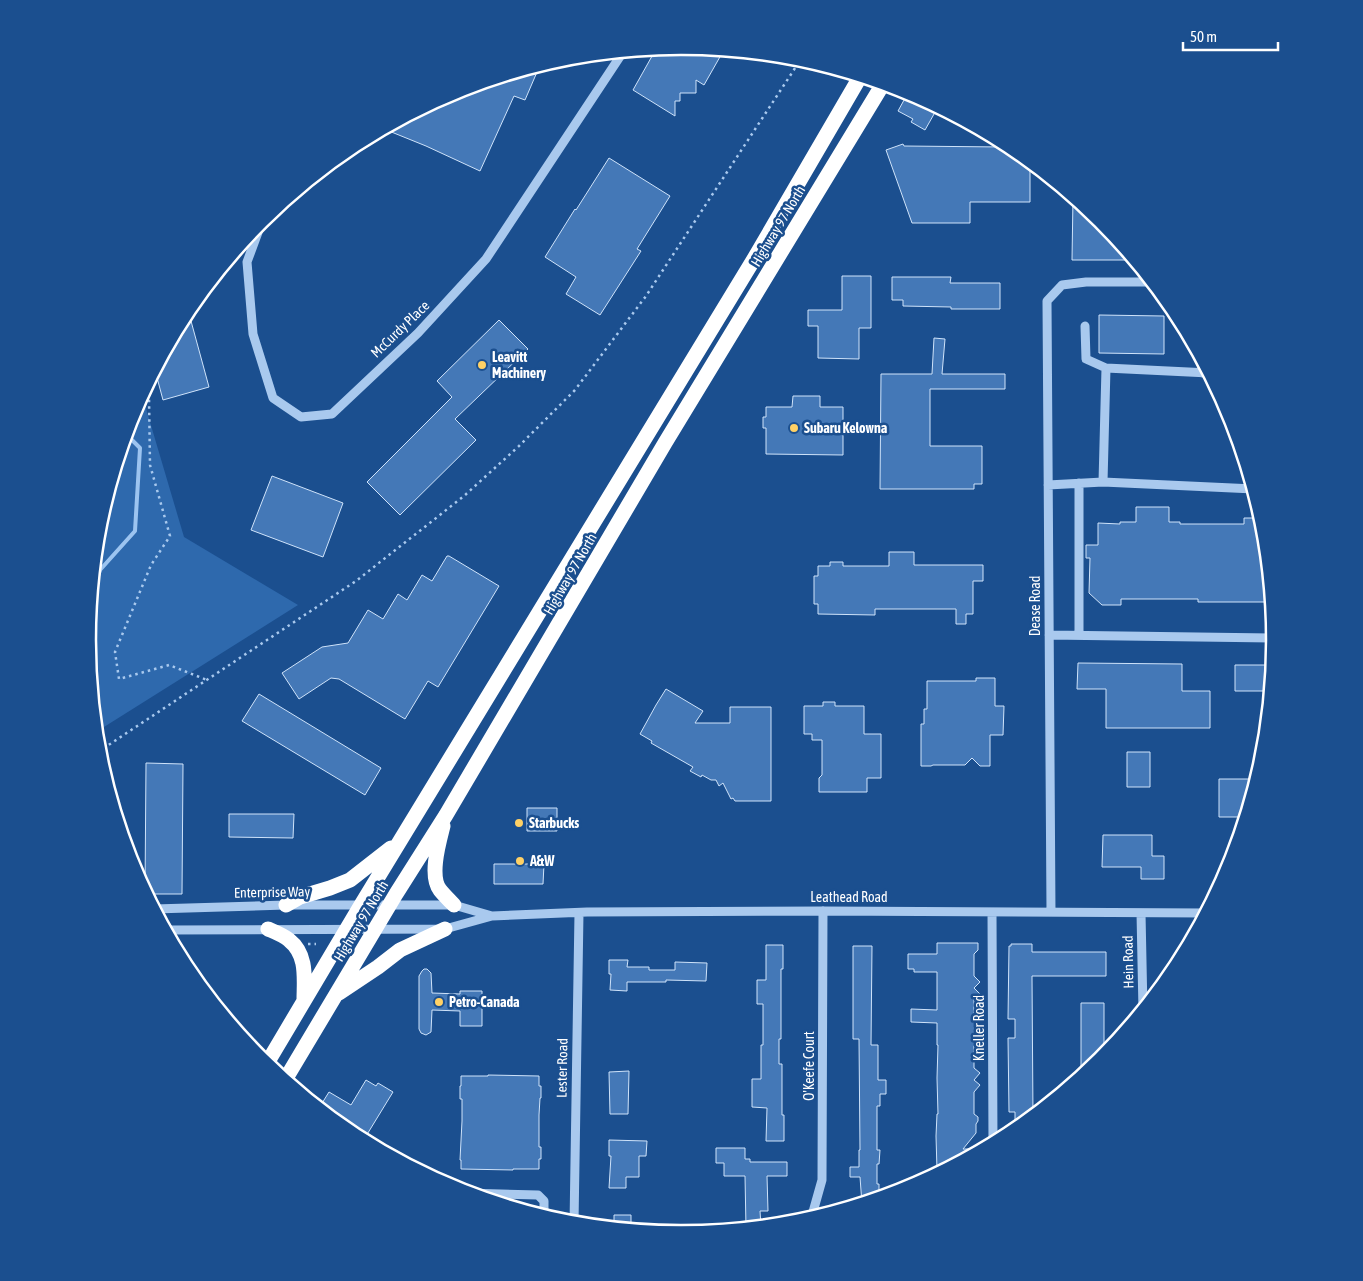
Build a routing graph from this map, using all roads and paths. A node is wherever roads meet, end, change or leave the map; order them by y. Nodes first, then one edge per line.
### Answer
1 (619, 59) edge
2 (796, 66) edge
3 (857, 82) edge
4 (880, 90) edge
5 (255, 239) edge
6 (1144, 282) edge
7 (1085, 326) dead end
8 (1106, 368) junction
9 (1202, 373) edge
10 (149, 398) edge
11 (1104, 482) junction
12 (1079, 484) junction
13 (1048, 485) junction
14 (1247, 489) edge
15 (1049, 635) junction
16 (1078, 636) junction
17 (1267, 638) edge
18 (207, 680) junction
19 (106, 747) edge
20 (446, 815) junction
21 (400, 840) junction
22 (286, 905) junction
23 (361, 905) junction
24 (454, 905) junction
25 (390, 906) junction
26 (161, 909) edge
27 (823, 911) junction
28 (992, 912) junction
29 (1050, 912) junction
30 (578, 913) junction
31 (1142, 913) junction
32 (1200, 913) edge
33 (492, 916) junction
34 (347, 928) junction
35 (268, 929) junction
36 (376, 929) junction
37 (445, 929) junction
38 (172, 930) edge
39 (336, 996) junction
40 (1143, 1001) edge
41 (303, 1002) junction
42 (270, 1058) edge
43 (288, 1075) edge
44 (993, 1136) edge
45 (490, 1194) edge
46 (544, 1209) edge
47 (813, 1211) edge
48 (574, 1216) edge

1 - 5 street, McCurdy Place
2 - 18 path
3 - 21 highway, Highway 97 North
4 - 20 highway, Highway 97 North
6 - 13 street, Dease Road
7 - 8 street
8 - 9 street
8 - 11 street
10 - 18 path
11 - 12 street
11 - 14 street
12 - 13 street
12 - 16 street
13 - 15 street, Dease Road
15 - 16 street
15 - 29 street, Dease Road
16 - 17 street
18 - 19 path
20 - 24 highway
20 - 25 highway, Highway 97 North
21 - 22 highway
21 - 23 highway, Highway 97 North
22 - 23 street, Enterprise Way
22 - 26 street, Enterprise Way
23 - 25 street, Enterprise Way
23 - 34 highway, Highway 97 North
24 - 25 street, Leathead Road
24 - 33 street, Leathead Road
25 - 36 highway, Highway 97 North
27 - 28 street, Leathead Road
27 - 30 street, Leathead Road
27 - 47 street, O'Keefe Court
28 - 29 street, Leathead Road
28 - 44 street, Kneller Road
29 - 31 street, Leathead Road
30 - 33 street, Leathead Road
30 - 48 street, Lester Road
31 - 32 street, Leathead Road
31 - 40 street, Hein Road
33 - 37 street, Leathead Road
34 - 35 street
34 - 36 street, Leathead Road
34 - 41 highway, Highway 97 North
35 - 38 street
35 - 41 highway
36 - 37 street, Leathead Road
36 - 39 highway, Highway 97 North
37 - 39 highway
39 - 43 highway, Highway 97 North
41 - 42 highway, Highway 97 North
45 - 46 street

